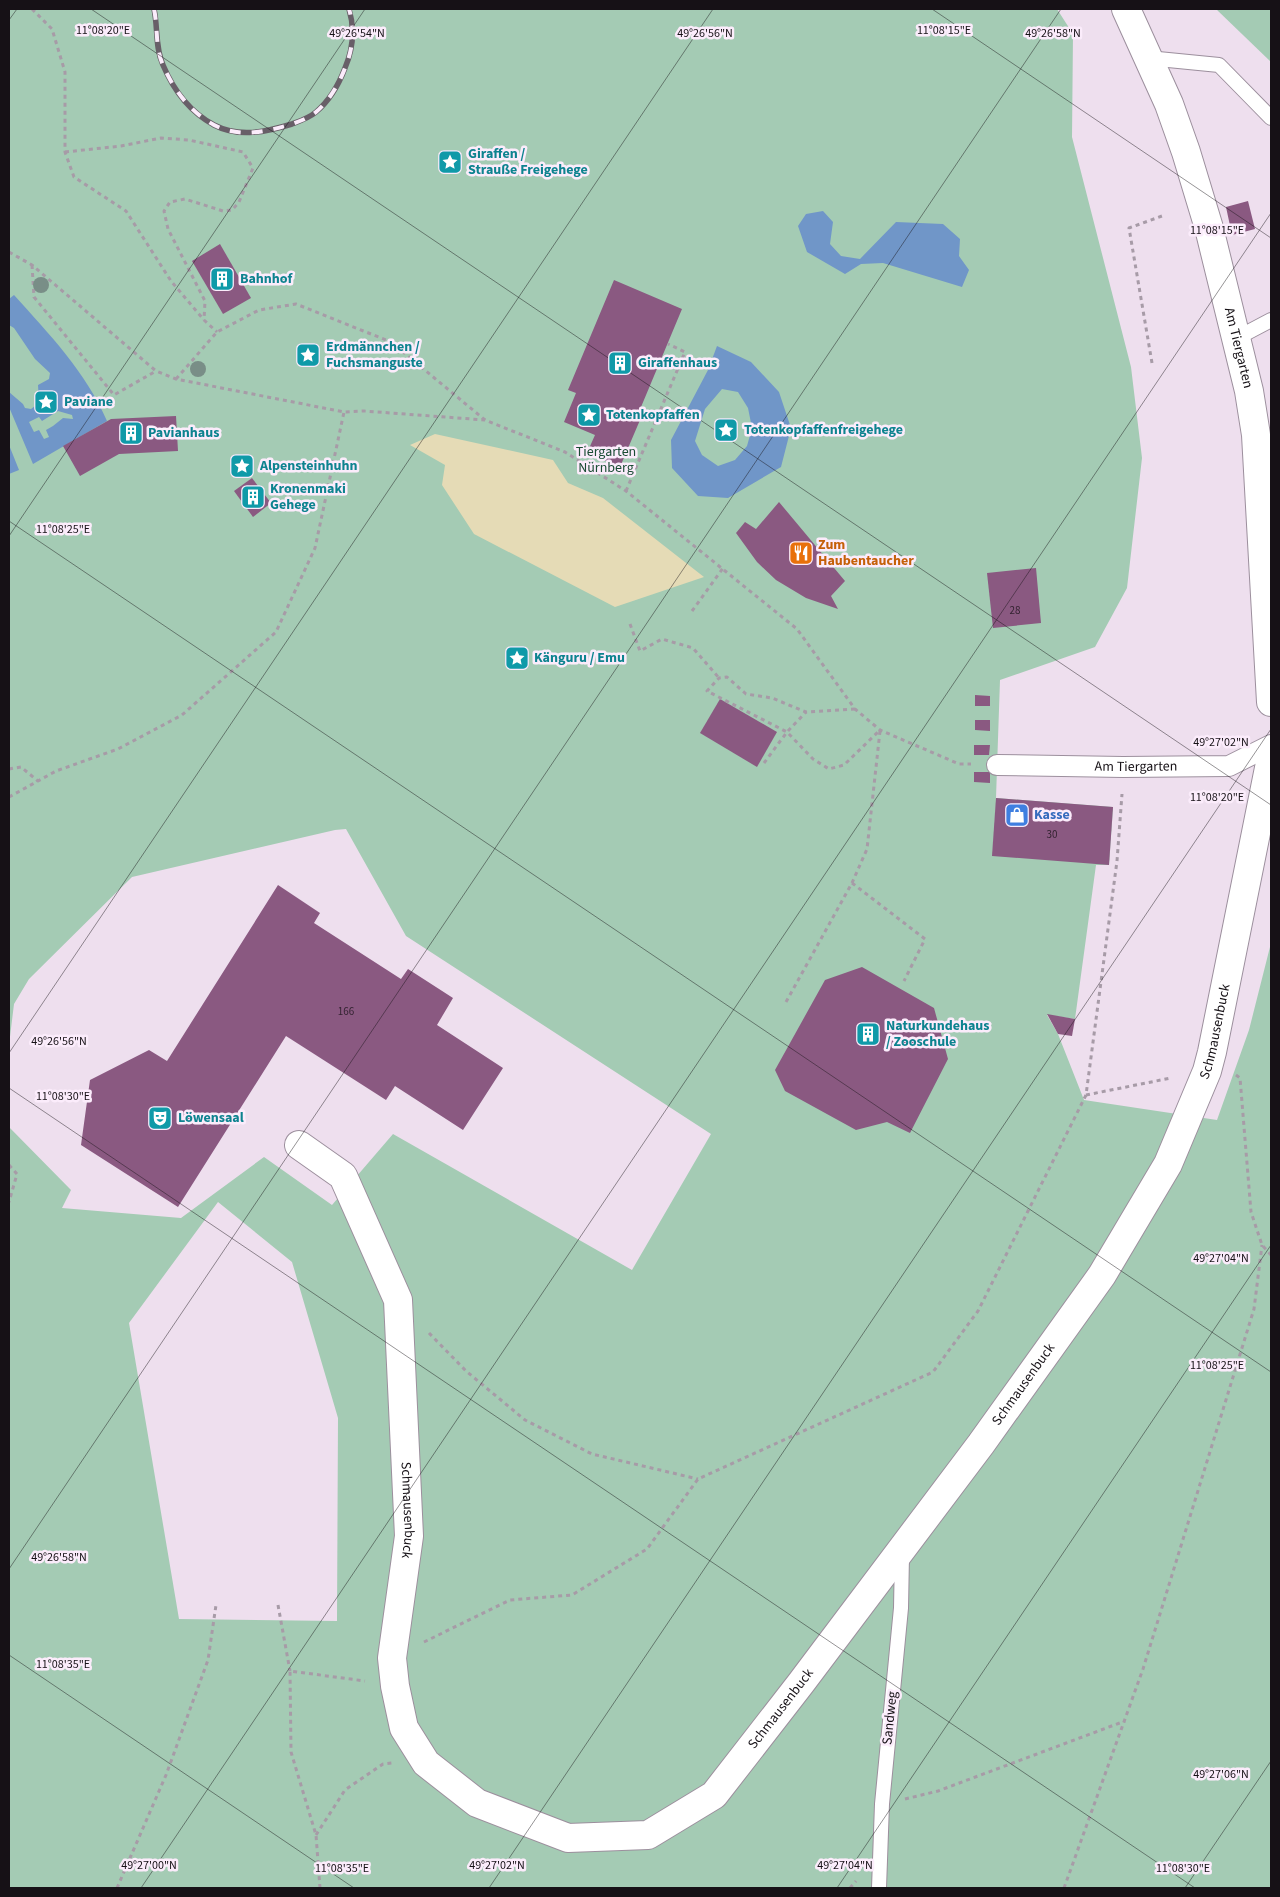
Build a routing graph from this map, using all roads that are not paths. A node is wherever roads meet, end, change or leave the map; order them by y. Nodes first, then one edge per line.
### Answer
1 (1126, 9) edge
2 (1148, 58) junction
3 (1271, 118) edge
4 (1271, 320) edge
5 (1237, 338) junction
6 (1267, 558) edge
7 (1271, 702) edge
8 (1271, 745) edge
9 (1271, 758) edge
10 (997, 765) road end
11 (299, 1145) dead end
12 (902, 1547) junction
13 (879, 1888) edge

1 - 2 street, Am Tiergarten
2 - 3 lane
2 - 5 street, Am Tiergarten
4 - 5 lane
5 - 6 street, Am Tiergarten
6 - 7 street, Am Tiergarten
8 - 10 street, Am Tiergarten
9 - 12 street, Schmausenbuck
11 - 12 street, Schmausenbuck
12 - 13 lane, Sandweg

